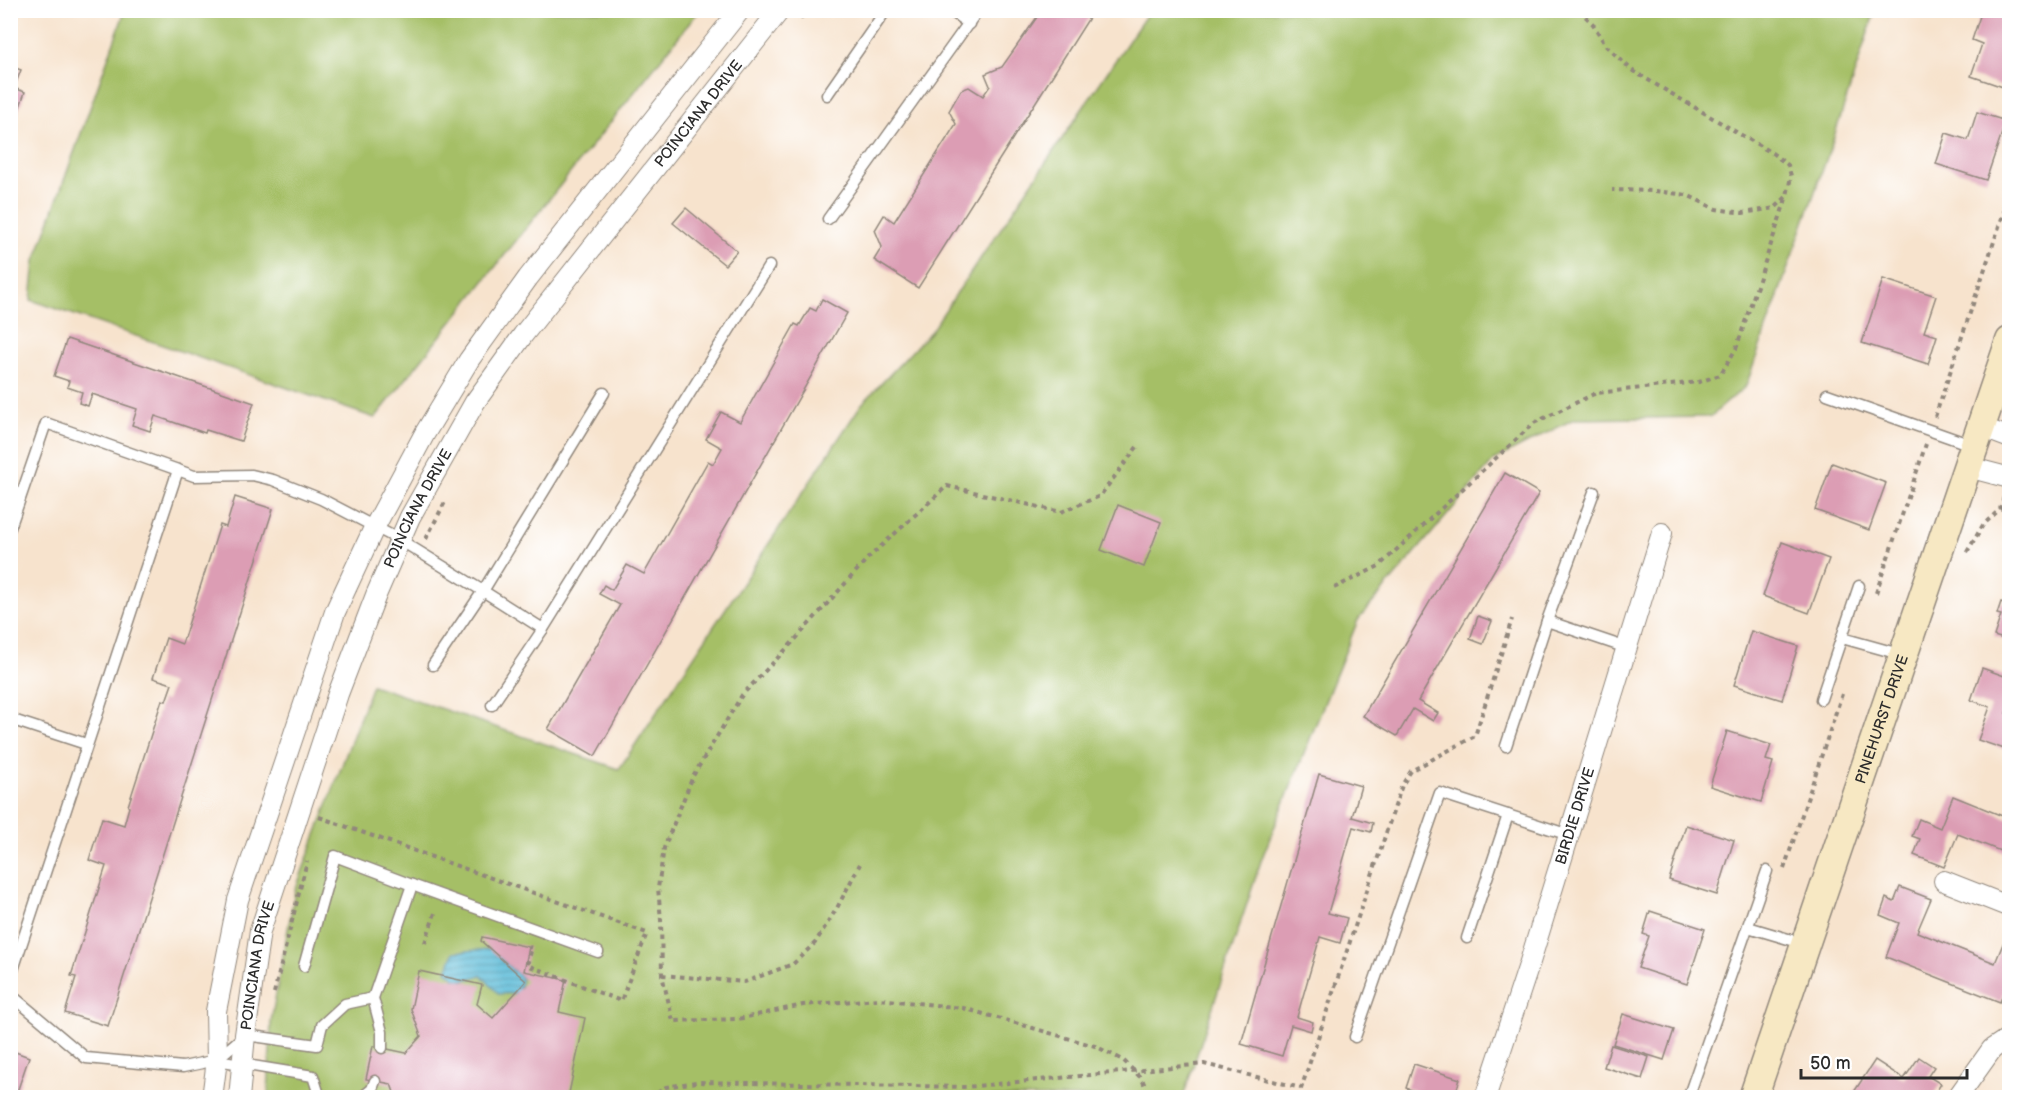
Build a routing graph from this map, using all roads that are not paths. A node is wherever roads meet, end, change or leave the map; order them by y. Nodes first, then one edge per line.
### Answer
1 (740, 10) edge
2 (780, 10) edge
3 (886, 10) edge
4 (950, 10) edge
5 (978, 10) edge
6 (969, 24) junction
7 (827, 95) dead end
8 (828, 219) dead end
9 (769, 266) dead end
10 (2010, 341) edge
11 (604, 393) dead end
12 (1827, 394) dead end
13 (2010, 438) edge
14 (1974, 447) junction
15 (178, 470) junction
16 (2010, 478) edge
17 (1594, 492) dead end
18 (10, 528) edge
19 (374, 528) junction
20 (1662, 533) dead end
21 (400, 540) junction
22 (1859, 586) dead end
23 (483, 591) junction
24 (1547, 621) junction
25 (543, 628) junction
26 (1842, 638) junction
27 (1627, 648) junction
28 (1904, 655) junction
29 (433, 665) dead end
30 (1821, 699) dead end
31 (492, 705) dead end
32 (10, 719) edge
33 (86, 744) junction
34 (1506, 746) dead end
35 (1508, 815) junction
36 (1569, 835) junction
37 (1767, 871) dead end
38 (1944, 881) dead end
39 (412, 885) junction
40 (2010, 907) edge
41 (1748, 927) junction
42 (1467, 938) dead end
43 (1805, 944) junction
44 (598, 952) dead end
45 (304, 966) dead end
46 (10, 979) edge
47 (10, 994) edge
48 (373, 998) junction
49 (245, 1035) junction
50 (1355, 1037) dead end
51 (2010, 1037) edge
52 (382, 1048) dead end
53 (217, 1060) junction
54 (241, 1065) junction
55 (375, 1082) dead end
56 (212, 1098) edge
57 (239, 1098) edge
58 (320, 1098) edge
59 (361, 1098) edge
60 (1485, 1098) edge
61 (1688, 1098) edge
62 (1753, 1098) edge
63 (1957, 1098) edge

1 - 19 street, POINCIANA DRIVE
2 - 21 street, POINCIANA DRIVE
3 - 7 lane
4 - 6 lane
5 - 6 lane
6 - 8 lane
9 - 25 lane
10 - 14 street, PINEHURST DRIVE
11 - 23 lane
12 - 14 lane
13 - 14 street
14 - 16 street
14 - 28 street, PINEHURST DRIVE
15 - 18 lane
15 - 19 lane
15 - 33 lane
17 - 24 lane
19 - 21 lane
19 - 53 street, POINCIANA DRIVE
20 - 27 street, BIRDIE DRIVE
21 - 23 lane
21 - 49 street, POINCIANA DRIVE
22 - 26 lane
23 - 25 lane
23 - 29 lane
24 - 27 lane
24 - 34 lane
25 - 31 lane
26 - 28 lane
26 - 30 lane
27 - 36 street, BIRDIE DRIVE
28 - 43 street, PINEHURST DRIVE
32 - 33 lane
33 - 46 lane
35 - 36 lane
35 - 42 lane
35 - 50 lane
36 - 60 street, BIRDIE DRIVE
37 - 41 lane
38 - 40 street
39 - 44 lane
39 - 45 lane
39 - 48 lane
41 - 43 lane
41 - 61 lane
43 - 62 street, PINEHURST DRIVE
47 - 53 lane
48 - 49 lane
48 - 52 lane
49 - 53 lane
49 - 54 street, POINCIANA DRIVE
51 - 63 street
53 - 54 lane
53 - 56 street, POINCIANA DRIVE
54 - 57 street, POINCIANA DRIVE
54 - 58 lane
55 - 59 lane

